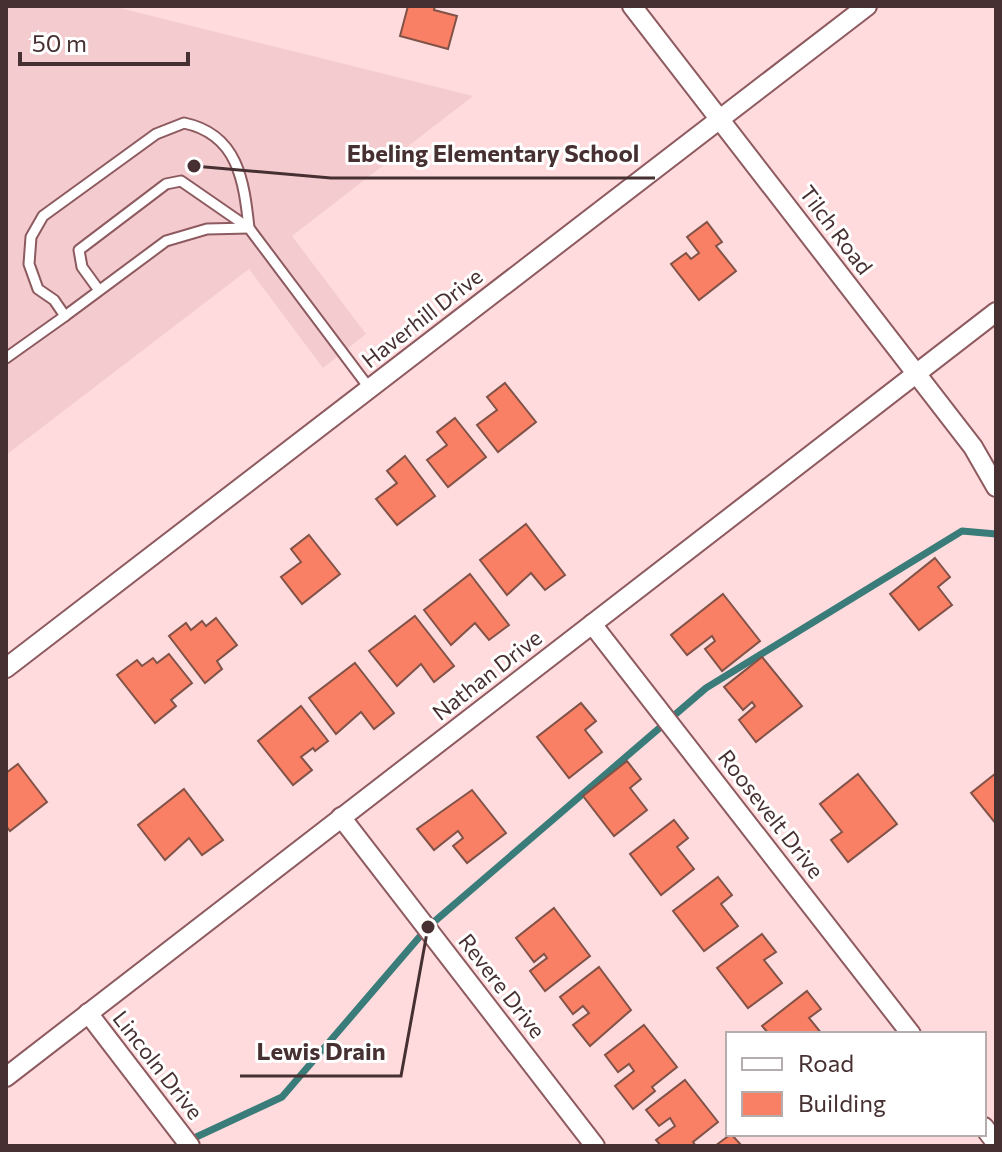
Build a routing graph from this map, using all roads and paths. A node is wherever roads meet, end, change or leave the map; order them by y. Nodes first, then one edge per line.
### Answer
1 (632, 6) edge
2 (867, 6) edge
3 (721, 119) junction
4 (249, 228) junction
5 (98, 289) junction
6 (996, 312) edge
7 (65, 316) junction
8 (6, 358) edge
9 (915, 373) junction
10 (370, 389) junction
11 (996, 487) edge
12 (592, 624) junction
13 (6, 668) edge
14 (341, 817) junction
15 (88, 1013) junction
16 (909, 1032) edge
17 (6, 1077) edge
18 (190, 1146) edge
19 (595, 1146) edge

1 - 3 street, Tilch Road
2 - 3 street, Haverhill Drive
3 - 9 street, Tilch Road
3 - 10 street, Haverhill Drive
4 - 5 lane
4 - 5 lane
4 - 7 lane
4 - 10 lane
5 - 7 lane
6 - 9 street, Nathan Drive
7 - 8 lane
9 - 11 street, Tilch Road
9 - 12 street, Nathan Drive
10 - 13 street, Haverhill Drive
12 - 14 street, Nathan Drive
12 - 16 street, Roosevelt Drive
14 - 15 street, Nathan Drive
14 - 19 street, Revere Drive
15 - 17 street, Nathan Drive
15 - 18 street, Lincoln Drive

